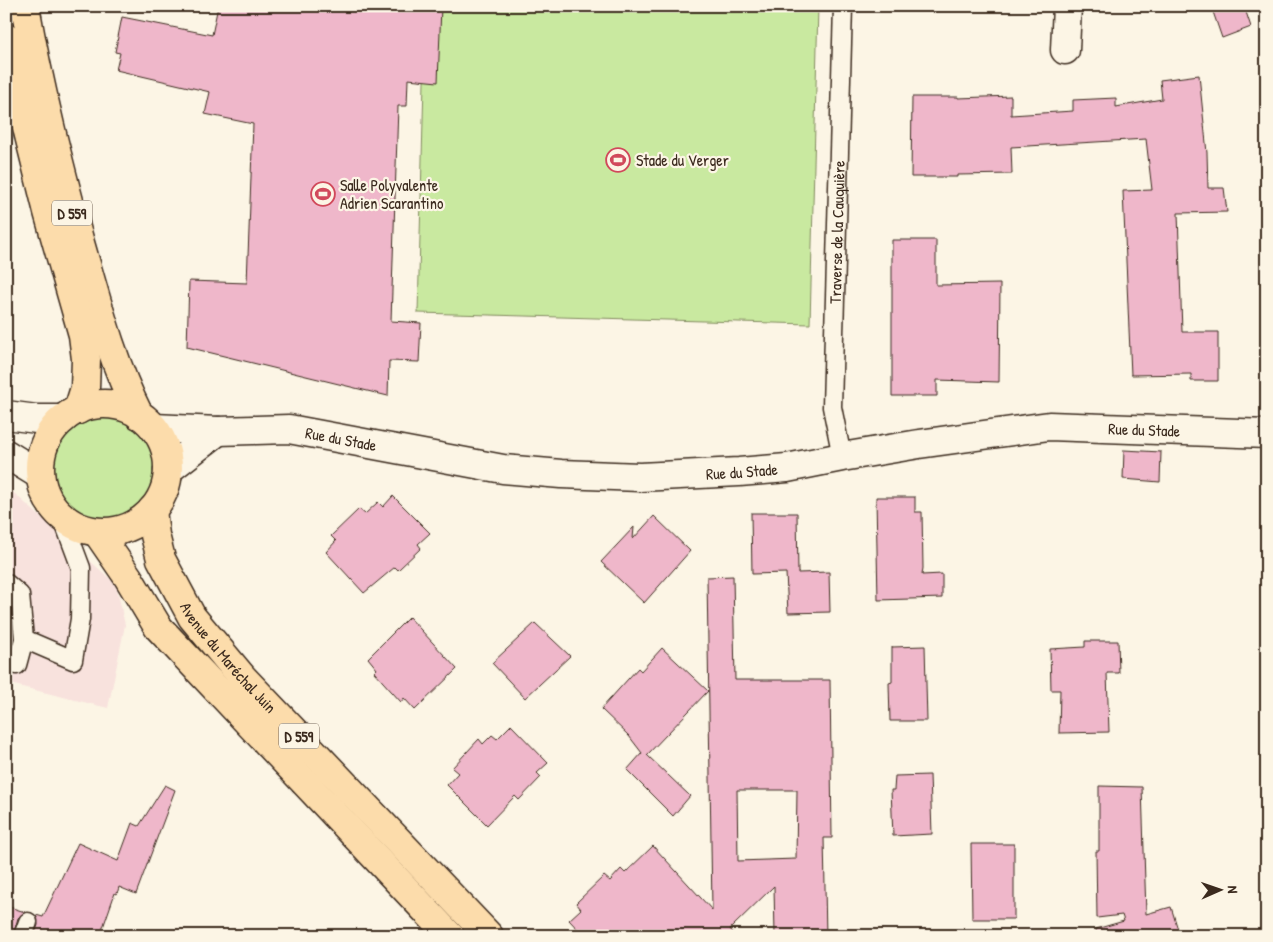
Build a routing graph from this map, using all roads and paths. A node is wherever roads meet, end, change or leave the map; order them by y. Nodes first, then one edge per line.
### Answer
1 (25, 6) edge
2 (843, 6) edge
3 (1067, 6) edge
4 (6, 38) edge
5 (1065, 50) dead end
6 (6, 415) edge
7 (70, 415) junction
8 (146, 421) junction
9 (218, 432) junction
10 (1267, 434) edge
11 (6, 454) edge
12 (842, 457) junction
13 (168, 470) junction
14 (40, 475) junction
15 (152, 510) junction
16 (62, 518) junction
17 (97, 532) junction
18 (6, 583) edge
19 (24, 639) junction
20 (6, 662) edge
21 (450, 936) edge
22 (489, 936) edge

1 - 8 main road, D 559
2 - 12 lane, Traverse de la Cauquière
3 - 5 street
4 - 7 main road, D 559
6 - 7 street
7 - 8 main road
7 - 14 main road
8 - 9 street, Rue du Stade
8 - 13 main road
9 - 12 street, Rue du Stade
9 - 13 street
10 - 12 street, Rue du Stade
11 - 14 street
13 - 15 main road
14 - 16 main road
15 - 17 main road
15 - 22 main road, Avenue du Maréchal Juin / D 559
16 - 17 main road
16 - 19 lane
17 - 21 main road, Avenue du Maréchal Juin / D 559
18 - 19 lane
19 - 20 lane

